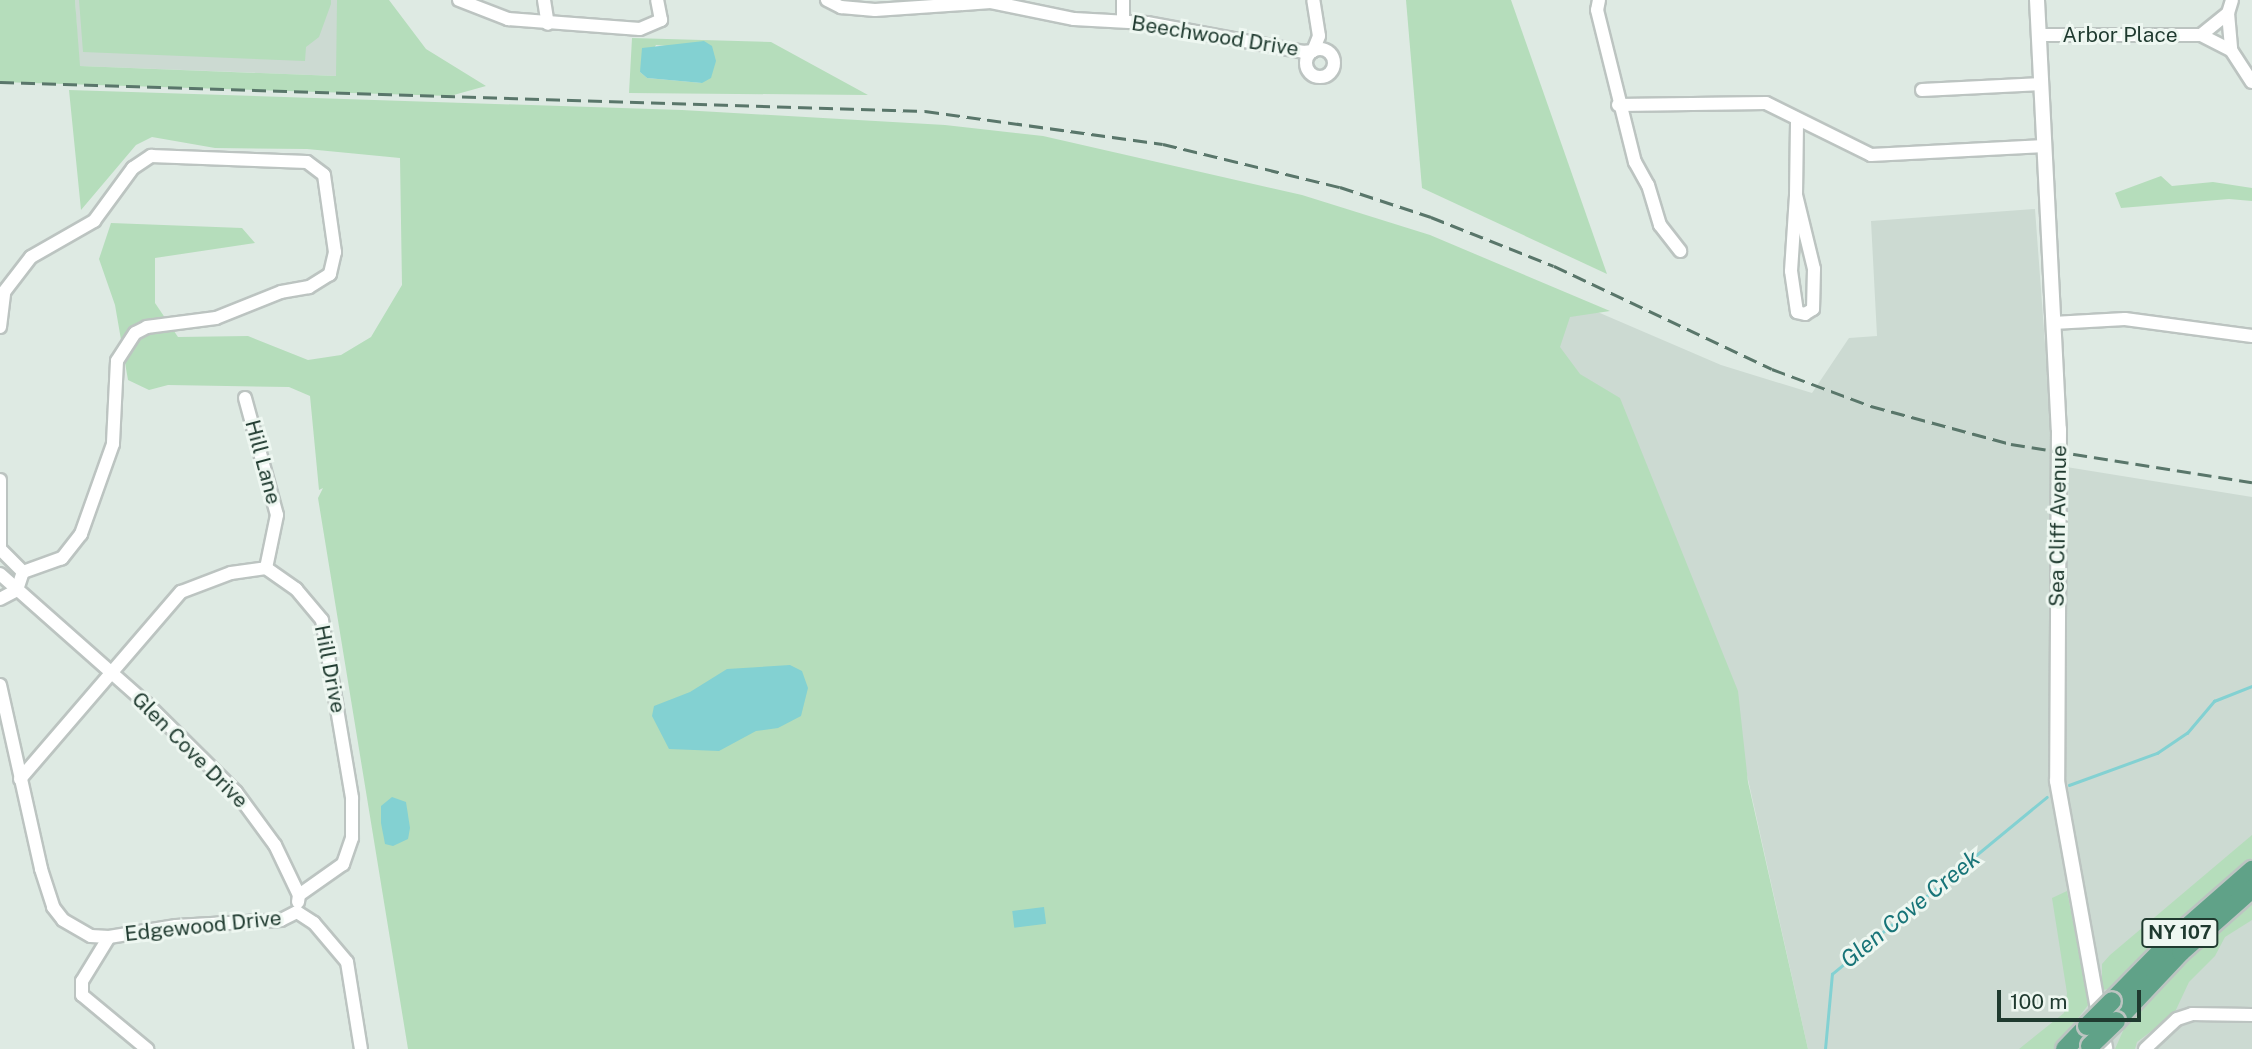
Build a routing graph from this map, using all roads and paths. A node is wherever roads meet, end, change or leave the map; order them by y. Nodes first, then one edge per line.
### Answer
1 (459, 0) edge
2 (544, 0) edge
3 (657, 0) edge
4 (827, 0) edge
5 (1123, 0) edge
6 (1313, 0) edge
7 (1599, 0) edge
8 (2038, 0) edge
9 (2230, 6) edge
10 (1123, 21) junction
11 (548, 24) junction
12 (2201, 35) junction
13 (2039, 36) junction
14 (2231, 50) junction
15 (2252, 82) edge
16 (2042, 85) junction
17 (1922, 90) dead end
18 (1618, 105) junction
19 (1797, 119) junction
20 (2045, 146) junction
21 (1796, 194) junction
22 (1680, 251) dead end
23 (2, 291) edge
24 (2053, 323) junction
25 (0, 327) edge
26 (2252, 336) edge
27 (245, 398) dead end
28 (0, 480) edge
29 (0, 550) edge
30 (266, 568) junction
31 (23, 572) junction
32 (0, 574) edge
33 (17, 590) junction
34 (0, 599) edge
35 (110, 672) junction
36 (0, 685) edge
37 (20, 779) junction
38 (2252, 870) edge
39 (2252, 889) edge
40 (299, 895) junction
41 (297, 912) junction
42 (109, 937) junction
43 (2252, 1015) edge
44 (2094, 1048) edge
45 (147, 1049) edge
46 (360, 1049) edge
47 (2065, 1049) edge
48 (2145, 1049) edge

1 - 11 street
2 - 11 street
3 - 11 street
4 - 10 street, Beechwood Drive
5 - 10 street
6 - 10 street, Beechwood Drive
7 - 18 street
8 - 13 street, Sea Cliff Avenue
9 - 12 street, Arbor Place
9 - 14 street
12 - 13 street, Arbor Place
12 - 14 street, Arbor Place
13 - 16 street, Sea Cliff Avenue
14 - 15 street
16 - 17 street
16 - 20 street, Sea Cliff Avenue
18 - 19 street
18 - 22 street
19 - 20 street
19 - 21 street
20 - 24 street, Sea Cliff Avenue
21 - 21 street
23 - 25 street
23 - 31 street
24 - 26 street
24 - 44 street, Sea Cliff Avenue
27 - 30 street, Hill Lane
28 - 29 street
29 - 31 street
30 - 35 street
30 - 40 street, Hill Drive
31 - 33 street
32 - 33 street, Glen Cove Drive
33 - 34 street
33 - 35 street, Glen Cove Drive
35 - 37 street
35 - 40 street, Glen Cove Drive
36 - 37 street
37 - 42 street
38 - 47 main road, NY 107, bridge
39 - 44 main road, NY 107, bridge
40 - 41 street
41 - 42 street, Edgewood Drive
41 - 46 street
42 - 45 street
43 - 48 street

